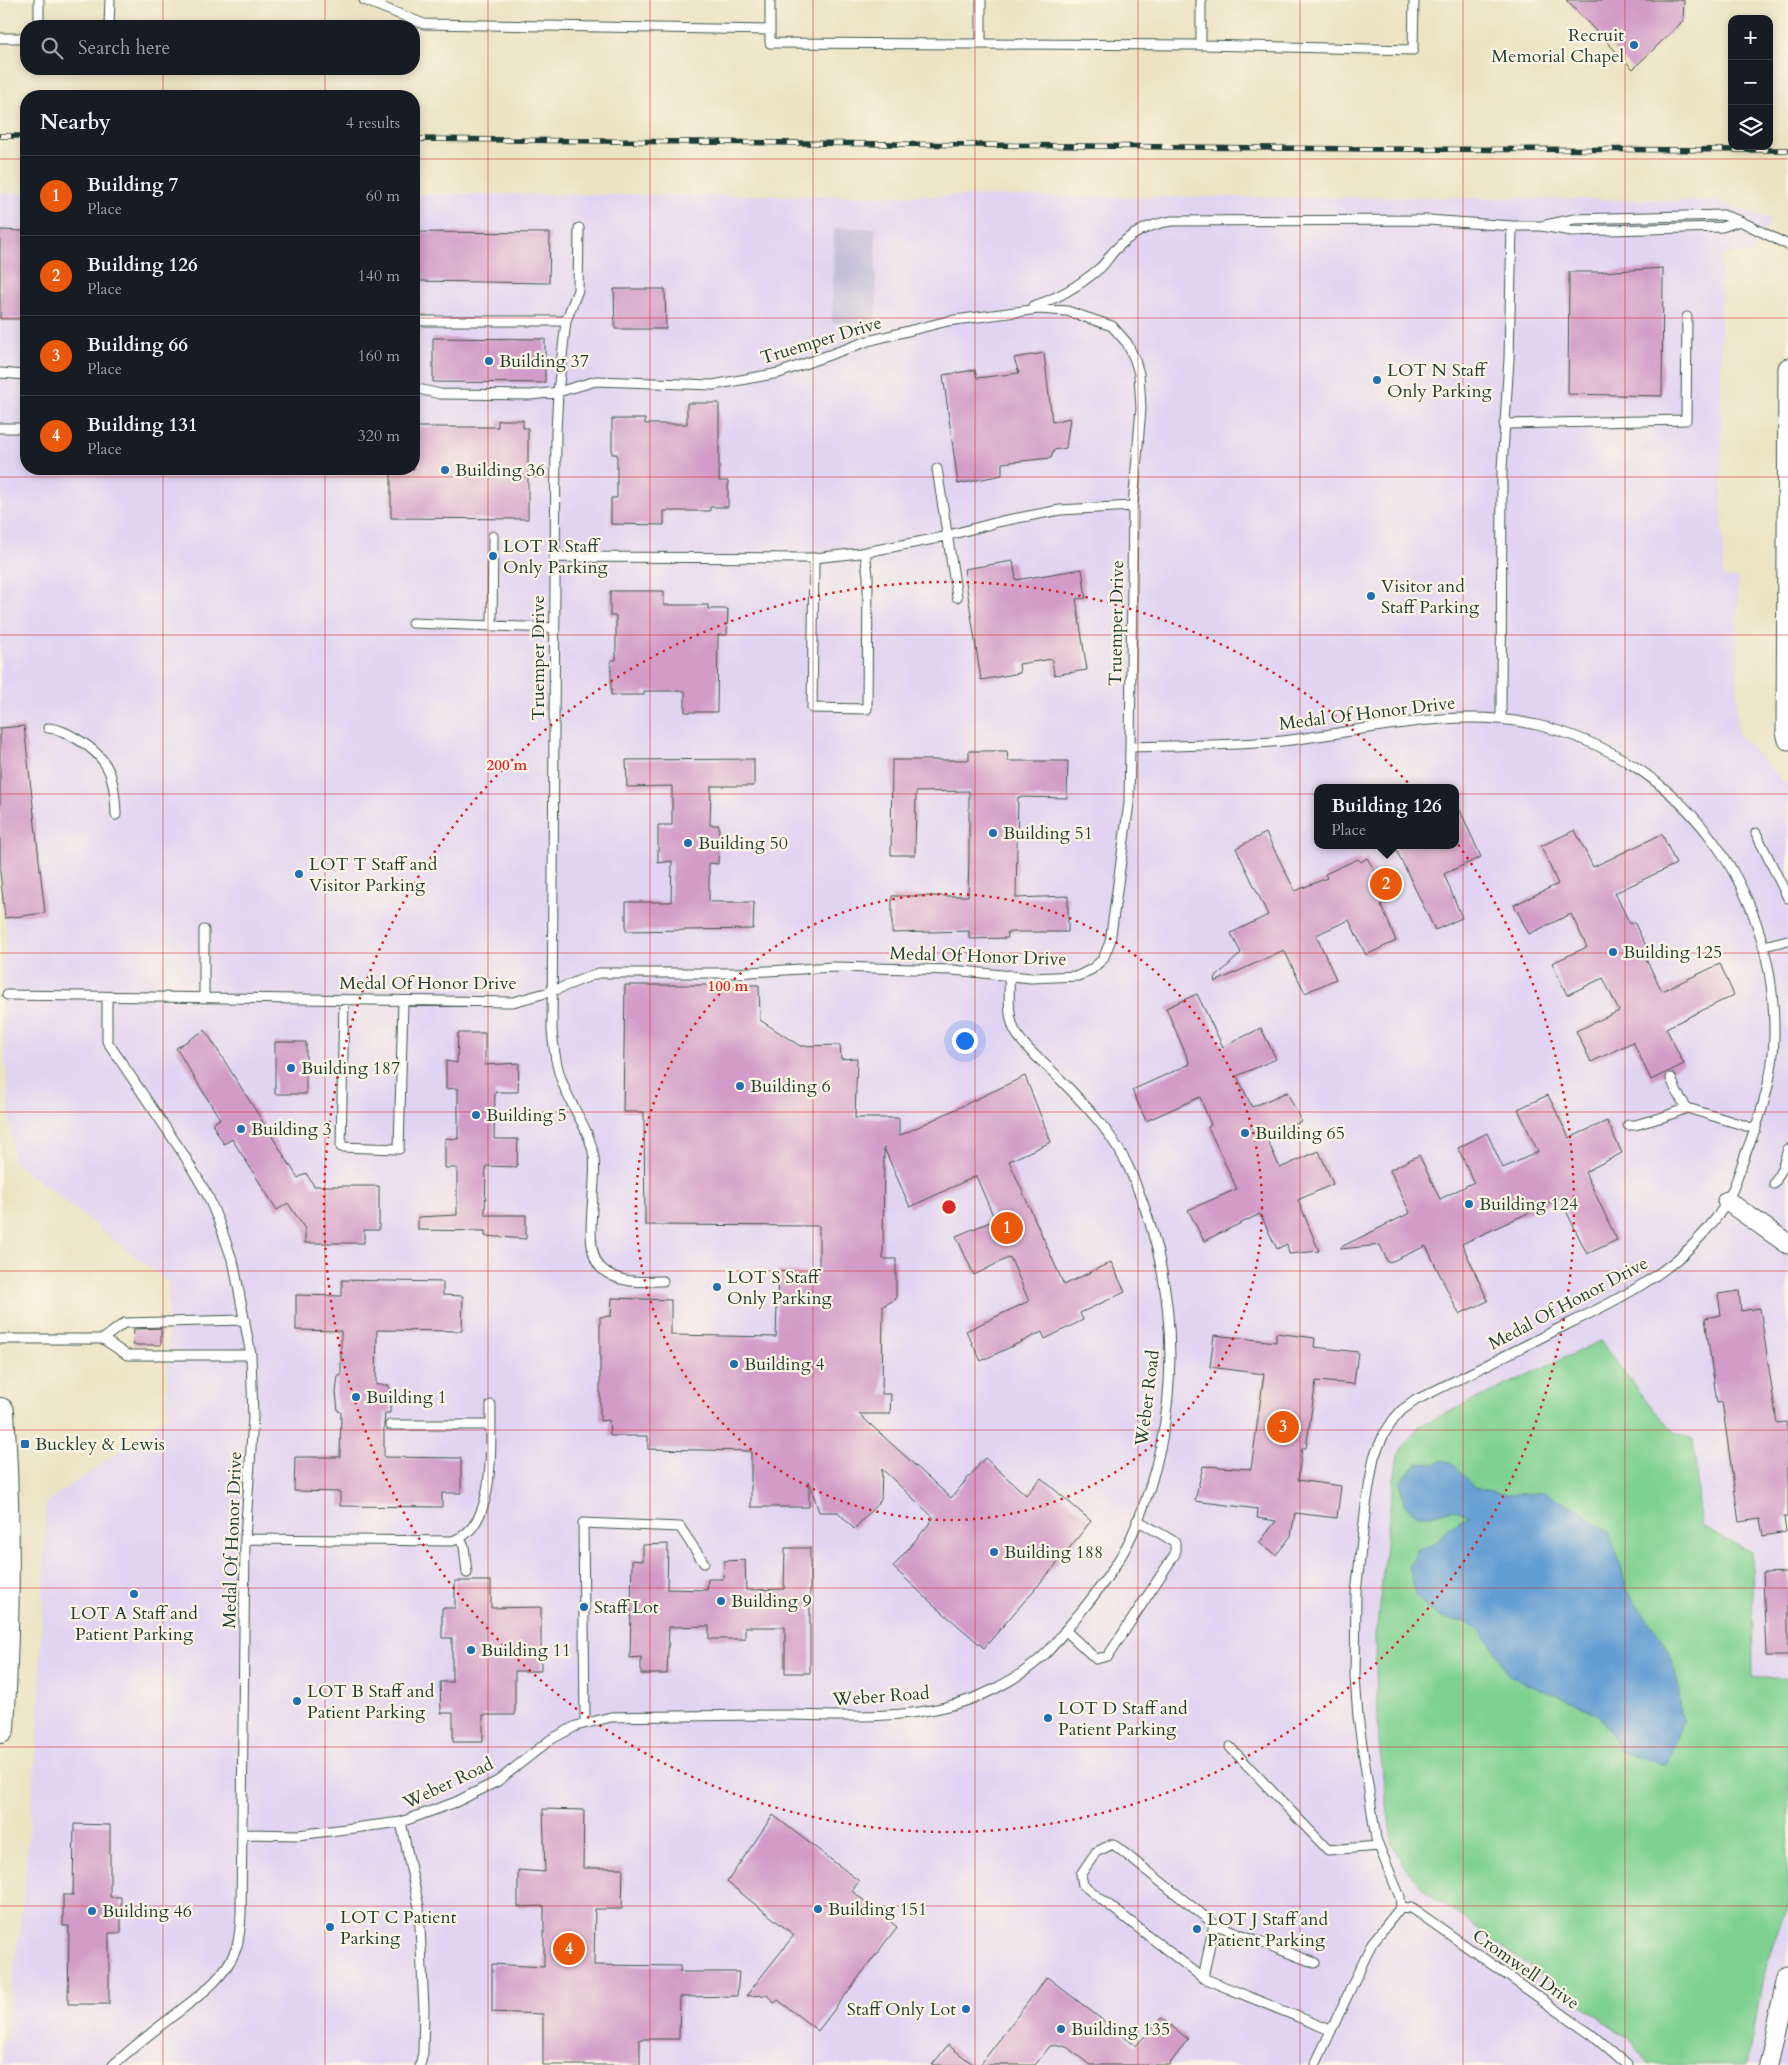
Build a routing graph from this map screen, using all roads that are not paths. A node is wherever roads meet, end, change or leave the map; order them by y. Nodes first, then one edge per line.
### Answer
1 (39, 0) edge
2 (110, 0) edge
3 (364, 0) edge
4 (770, 0) edge
5 (981, 0) edge
6 (1201, 0) edge
7 (1414, 0) edge
8 (39, 20) edge
9 (109, 20) edge
10 (414, 20) edge
11 (420, 22) edge
12 (770, 30) junction
13 (0, 38) edge
14 (20, 38) edge
15 (981, 44) junction
16 (1201, 44) junction
17 (1512, 226) junction
18 (579, 228) dead end
19 (1788, 245) edge
20 (1013, 311) junction
21 (1687, 317) dead end
22 (420, 321) edge
23 (566, 321) junction
24 (1788, 368) edge
25 (0, 373) edge
26 (20, 375) edge
27 (420, 389) edge
28 (558, 392) junction
29 (1504, 424) junction
30 (0, 428) edge
31 (20, 428) edge
32 (937, 469) dead end
33 (1133, 506) junction
34 (494, 536) dead end
35 (946, 536) junction
36 (865, 552) junction
37 (554, 557) junction
38 (814, 558) junction
39 (957, 597) dead end
40 (412, 623) dead end
41 (492, 626) junction
42 (554, 628) junction
43 (1501, 719) junction
44 (48, 728) dead end
45 (1788, 740) edge
46 (1130, 747) junction
47 (116, 815) dead end
48 (1756, 834) dead end
49 (1788, 898) edge
50 (204, 930) dead end
51 (1788, 940) edge
52 (1764, 946) junction
53 (1009, 975) junction
54 (553, 992) junction
55 (7, 995) dead end
56 (107, 997) junction
57 (204, 998) junction
58 (344, 1000) junction
59 (403, 1001) junction
60 (1671, 1078) dead end
61 (1686, 1108) junction
62 (1628, 1125) dead end
63 (1756, 1129) junction
64 (1788, 1149) edge
65 (1774, 1184) dead end
66 (1727, 1201) junction
67 (1788, 1244) edge
68 (663, 1280) dead end
69 (245, 1320) junction
70 (0, 1339) edge
71 (103, 1339) junction
72 (251, 1355) junction
73 (491, 1405) dead end
74 (0, 1412) edge
75 (390, 1425) dead end
76 (490, 1425) junction
77 (1137, 1520) junction
78 (245, 1539) junction
79 (460, 1539) junction
80 (704, 1563) dead end
81 (467, 1573) dead end
82 (1065, 1630) junction
83 (585, 1724) junction
84 (0, 1729) edge
85 (1230, 1747) dead end
86 (401, 1822) junction
87 (242, 1834) junction
88 (1379, 1846) junction
89 (1401, 1907) junction
90 (1214, 1924) junction
91 (1315, 1963) dead end
92 (1203, 1978) junction
93 (1788, 1978) edge
94 (1330, 2030) junction
95 (113, 2065) edge
96 (420, 2065) edge
97 (1315, 2065) edge
98 (1627, 2065) edge
99 (1769, 2065) edge

1 - 8 lane
2 - 9 lane
3 - 10 lane
4 - 12 lane
5 - 15 lane
6 - 16 lane
7 - 16 lane
11 - 12 lane
12 - 15 lane
13 - 14 lane
15 - 16 lane
17 - 19 lane
17 - 20 lane
17 - 29 lane
18 - 23 lane
20 - 28 lane, Truemper Drive
20 - 33 lane, Truemper Drive
21 - 29 lane
22 - 23 lane
23 - 28 lane
24 - 45 street
25 - 26 lane
27 - 28 lane
28 - 37 lane, Truemper Drive
29 - 43 lane
30 - 31 lane
32 - 35 lane
33 - 35 lane
33 - 46 lane, Truemper Drive
34 - 41 lane
35 - 36 lane
35 - 39 lane
36 - 38 lane
36 - 38 lane
37 - 38 lane
37 - 42 lane, Truemper Drive
40 - 41 lane
41 - 42 lane
42 - 54 lane, Truemper Drive
43 - 46 lane, Medal Of Honor Drive
43 - 52 lane, Medal Of Honor Drive
44 - 47 lane
46 - 53 lane, Medal Of Honor Drive
48 - 49 lane
50 - 57 lane
51 - 52 lane
52 - 63 lane, Medal Of Honor Drive
53 - 54 lane, Medal Of Honor Drive
53 - 77 lane, Weber Road
54 - 59 lane, Medal Of Honor Drive
54 - 68 lane, Truemper Drive
55 - 56 lane, Medal Of Honor Drive
56 - 57 lane, Medal Of Honor Drive
56 - 69 lane, Medal Of Honor Drive
57 - 58 lane, Medal Of Honor Drive
58 - 59 lane, Medal Of Honor Drive
58 - 59 lane
60 - 61 lane
61 - 62 lane
61 - 63 lane
63 - 66 lane, Medal Of Honor Drive
64 - 65 lane
66 - 67 street
66 - 88 lane, Medal Of Honor Drive
69 - 71 lane
69 - 72 lane, Medal Of Honor Drive
70 - 71 lane
71 - 72 lane
72 - 78 lane, Medal Of Honor Drive
73 - 76 lane
74 - 84 highway
75 - 76 lane
76 - 79 lane
77 - 82 lane, Weber Road
77 - 82 lane
78 - 79 lane
78 - 87 lane, Medal Of Honor Drive
79 - 81 lane
80 - 83 lane
82 - 83 lane, Weber Road
83 - 86 lane, Weber Road
85 - 88 lane
86 - 87 lane, Weber Road
86 - 96 lane
87 - 95 lane, Medal Of Honor Drive
88 - 89 lane, Medal Of Honor Drive
89 - 94 lane
89 - 98 lane, Cromwell Drive
90 - 91 lane
90 - 92 lane
90 - 92 lane
92 - 94 lane
93 - 99 street
94 - 97 lane

